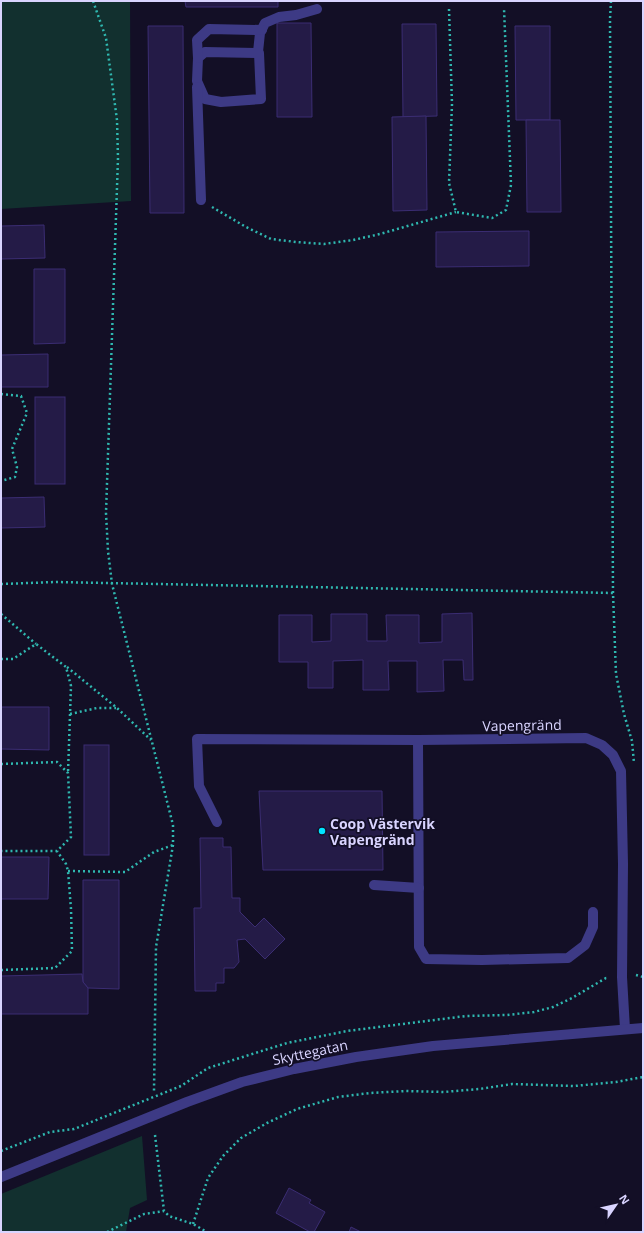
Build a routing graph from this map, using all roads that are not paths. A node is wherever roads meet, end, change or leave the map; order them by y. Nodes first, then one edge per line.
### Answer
1 (317, 9) dead end
2 (262, 30) junction
3 (259, 53) junction
4 (198, 58) junction
5 (197, 81) junction
6 (201, 200) road end
7 (418, 740) junction
8 (217, 822) dead end
9 (374, 885) dead end
10 (419, 888) junction
11 (593, 912) dead end
12 (643, 1028) edge
13 (625, 1029) junction
14 (1, 1177) edge

1 - 2 street
2 - 3 street
2 - 4 street
3 - 4 street
3 - 5 street
4 - 5 street
5 - 6 street
7 - 8 street, Vapengränd
7 - 10 street
7 - 13 street, Vapengränd
9 - 10 street
10 - 11 street
12 - 13 street, Skyttegatan
13 - 14 street, Skyttegatan

